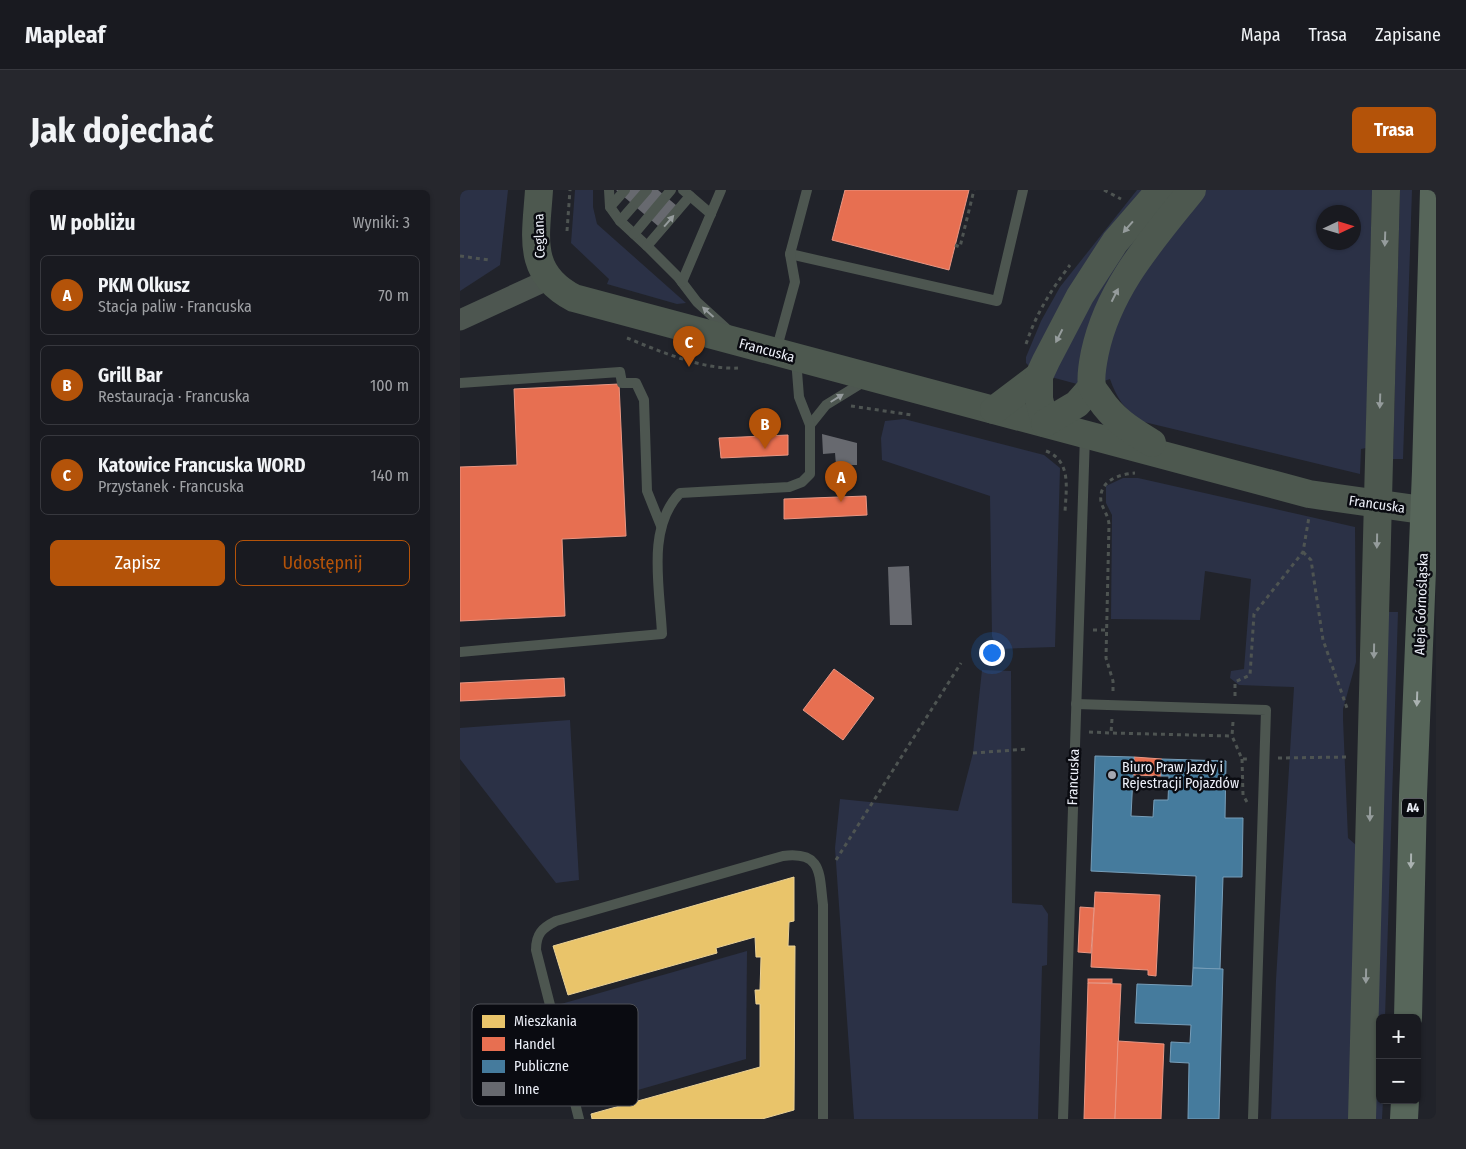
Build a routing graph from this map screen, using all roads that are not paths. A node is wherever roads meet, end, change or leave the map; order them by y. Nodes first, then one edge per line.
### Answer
1 (539, 190) edge
2 (609, 190) edge
3 (625, 190) edge
4 (647, 190) edge
5 (671, 190) edge
6 (721, 190) edge
7 (807, 190) edge
8 (1023, 190) edge
9 (1160, 190) edge
10 (1192, 190) edge
11 (1386, 190) edge
12 (1434, 190) edge
13 (685, 192) edge
14 (610, 207) junction
15 (711, 214) junction
16 (620, 221) junction
17 (634, 234) junction
18 (647, 246) junction
19 (790, 254) junction
20 (547, 280) junction
21 (680, 280) junction
22 (460, 320) edge
23 (786, 355) junction
24 (743, 356) junction
25 (1039, 376) junction
26 (870, 377) junction
27 (460, 383) edge
28 (1092, 387) junction
29 (994, 410) junction
30 (810, 425) junction
31 (1086, 434) junction
32 (1042, 436) junction
33 (1177, 458) junction
34 (1436, 512) edge
35 (661, 526) junction
36 (460, 652) edge
37 (1076, 704) junction
38 (550, 1004) edge
39 (1408, 1014) edge
40 (1405, 1104) edge
41 (577, 1106) edge
42 (580, 1119) edge
43 (822, 1119) edge
44 (1063, 1119) edge
45 (1253, 1119) edge
46 (1362, 1119) edge
47 (1404, 1119) edge

1 - 20 street, Ceglana
2 - 14 lane
3 - 14 lane
4 - 16 lane
5 - 17 lane
6 - 15 lane
7 - 19 lane
8 - 19 lane
9 -> 25 street
28 -> 10 street
11 -> 46 street
12 -> 39 highway, Aleja Górnośląska / A4
13 - 15 lane
18 -> 13 lane
14 - 16 lane
15 - 21 lane
16 - 17 lane
17 - 18 lane
18 - 21 lane
19 - 23 lane
20 - 22 street
20 - 24 street, Francuska
24 -> 21 lane
23 - 24 street, Francuska
23 - 26 street, Francuska
23 - 30 lane
25 - 29 street
25 - 32 street
26 - 29 street, Francuska
30 -> 26 lane
27 - 35 lane
28 - 31 street
28 - 32 street
28 - 33 street
29 - 32 street, Francuska
30 - 35 lane
31 - 32 street, Francuska
31 - 33 street, Francuska
31 - 37 lane, Francuska
33 - 34 street, Francuska
35 - 36 lane
37 - 44 lane, Francuska
37 - 45 lane
38 - 43 lane
40 - 47 highway
41 - 42 lane

